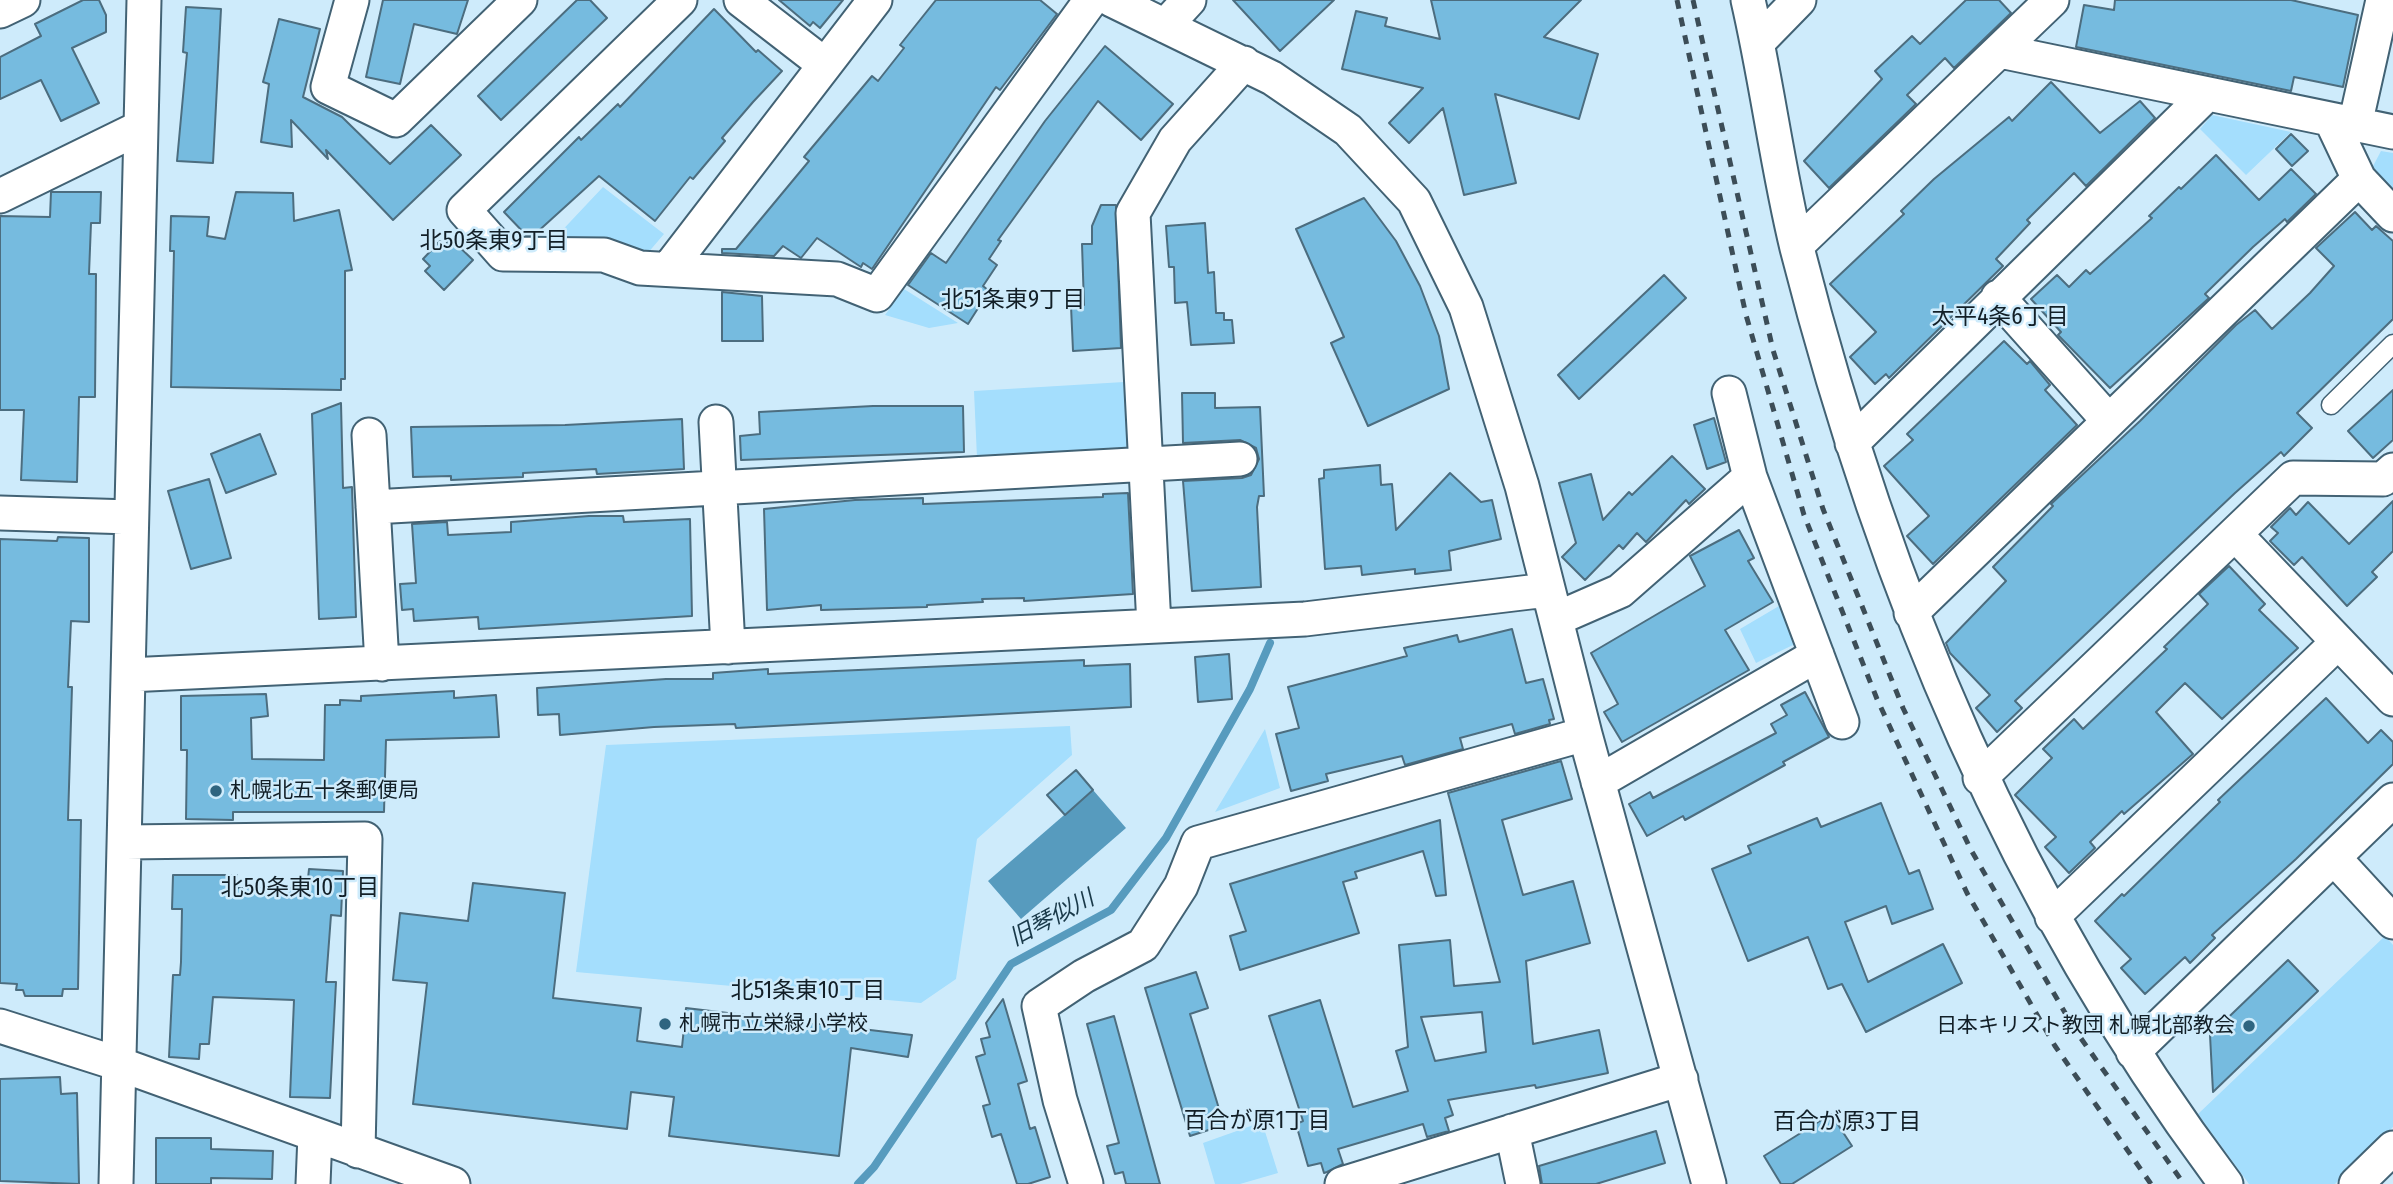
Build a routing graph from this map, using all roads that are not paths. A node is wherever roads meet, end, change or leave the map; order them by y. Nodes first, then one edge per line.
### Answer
1 (23, 0) edge
2 (144, 0) edge
3 (352, 0) edge
4 (520, 0) edge
5 (680, 0) edge
6 (741, 0) edge
7 (874, 0) edge
8 (1091, 0) edge
9 (1112, 0) edge
10 (1189, 0) edge
11 (1748, 0) edge
12 (1799, 0) edge
13 (2052, 0) edge
14 (2383, 0) edge
15 (0, 11) edge
16 (1164, 26) junction
17 (1758, 41) junction
18 (2000, 51) junction
19 (1244, 63) junction
20 (825, 65) junction
21 (2207, 94) junction
22 (2343, 122) junction
23 (139, 128) junction
24 (2393, 132) edge
25 (2359, 179) junction
26 (0, 196) edge
27 (2393, 215) edge
28 (1797, 245) junction
29 (669, 268) junction
30 (1998, 298) junction
31 (2393, 344) edge
32 (1729, 393) dead end
33 (2331, 405) dead end
34 (2108, 420) junction
35 (716, 422) dead end
36 (369, 435) dead end
37 (1852, 443) junction
38 (1240, 459) dead end
39 (1146, 465) junction
40 (2393, 470) edge
41 (1750, 477) junction
42 (719, 489) junction
43 (373, 508) junction
44 (0, 513) edge
45 (131, 517) junction
46 (2235, 534) junction
47 (1551, 605) junction
48 (1911, 613) junction
49 (1154, 626) junction
50 (2338, 642) junction
51 (727, 646) junction
52 (1817, 655) junction
53 (382, 664) junction
54 (128, 675) junction
55 (2393, 699) edge
56 (1842, 722) dead end
57 (1585, 734) junction
58 (1980, 778) junction
59 (1598, 782) junction
60 (2393, 800) edge
61 (126, 842) junction
62 (2334, 858) junction
63 (2052, 917) junction
64 (2393, 922) edge
65 (0, 1026) edge
66 (2133, 1052) junction
67 (119, 1064) junction
68 (1681, 1079) junction
69 (1511, 1131) junction
70 (315, 1135) junction
71 (2393, 1148) edge
72 (358, 1151) junction
73 (116, 1184) edge
74 (313, 1184) edge
75 (453, 1184) edge
76 (1086, 1184) edge
77 (1342, 1184) edge
78 (1523, 1184) edge
79 (1709, 1184) edge
80 (2226, 1184) edge
81 (2356, 1184) edge

1 - 15 street
2 - 23 street
3 - 4 street
5 - 29 street
6 - 20 street
7 - 20 street
8 - 29 street
9 - 16 street
10 - 16 street
11 - 17 street
12 - 17 street
13 - 18 street
14 - 22 street
16 - 19 street
17 - 28 street
18 - 21 street
18 - 28 street
19 - 39 street
19 - 47 street
20 - 29 street
21 - 22 street
21 - 30 street
22 - 24 street
22 - 25 street
23 - 26 street
23 - 45 street
25 - 27 street
25 - 34 street
28 - 37 street
30 - 34 street
30 - 37 street
31 - 33 lane
32 - 41 street
34 - 48 street
35 - 42 street
36 - 43 street
37 - 48 street
38 - 39 street
39 - 42 street
39 - 49 street
40 - 46 street
41 - 47 street
41 - 52 street
42 - 43 street
42 - 51 street
43 - 53 street
44 - 45 street
45 - 54 street
46 - 50 street
46 - 58 street
47 - 49 street
47 - 57 street
48 - 58 street
49 - 51 street
50 - 55 street
50 - 63 street
51 - 53 street
52 - 56 street
52 - 59 street
53 - 54 street
54 - 61 street
57 - 59 street
57 - 76 street
58 - 63 street
59 - 68 street
60 - 62 street
61 - 67 street
61 - 72 street
62 - 64 street
62 - 66 street
63 - 66 street
65 - 67 street
66 - 80 street
67 - 70 street
67 - 73 street
68 - 69 street
68 - 79 street
69 - 77 street
69 - 78 street
70 - 72 street
70 - 74 street
71 - 81 street
72 - 75 street

